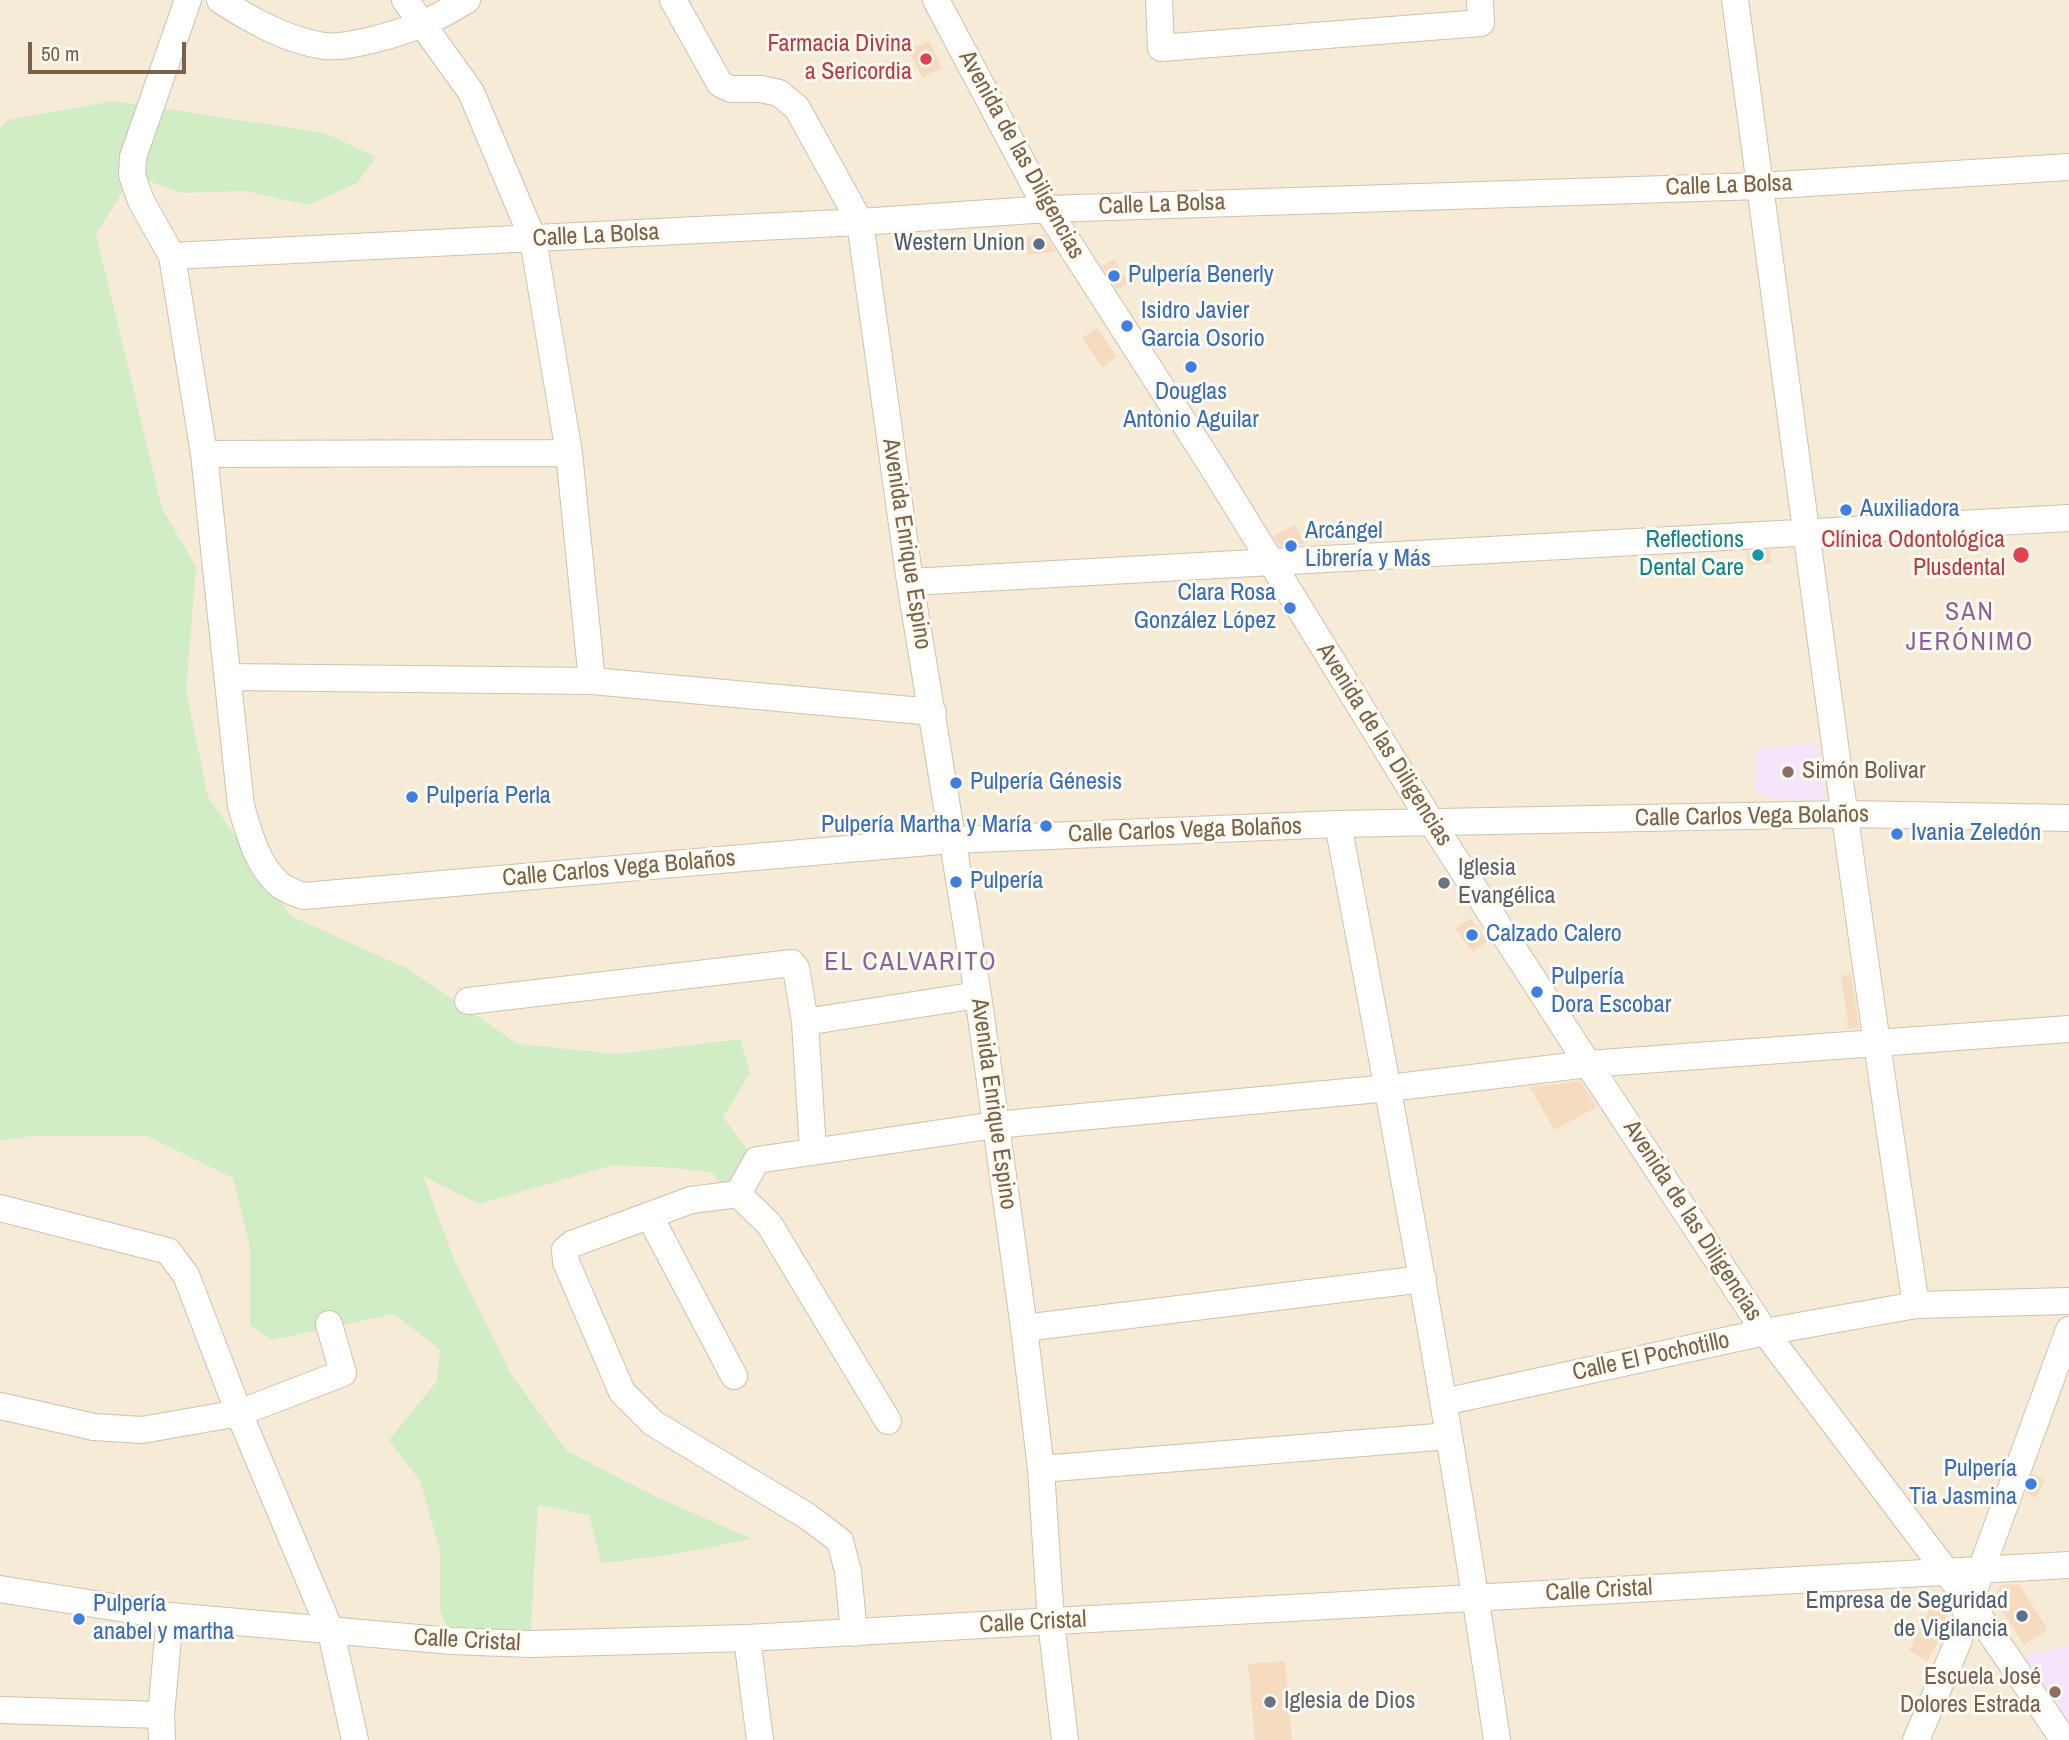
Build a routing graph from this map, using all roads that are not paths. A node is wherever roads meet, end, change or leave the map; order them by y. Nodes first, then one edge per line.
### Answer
1 (188, 0) edge
2 (220, 0) edge
3 (405, 0) edge
4 (467, 0) edge
5 (673, 0) edge
6 (936, 0) edge
7 (1159, 0) edge
8 (1479, 0) edge
9 (1735, 0) edge
10 (424, 23) junction
11 (2069, 167) edge
12 (1760, 186) junction
13 (1047, 209) junction
14 (860, 222) junction
15 (533, 239) junction
16 (172, 256) junction
17 (569, 453) junction
18 (204, 454) junction
19 (2069, 518) edge
20 (1805, 533) junction
21 (1270, 564) junction
22 (910, 582) junction
23 (228, 677) junction
24 (592, 681) junction
25 (933, 712) junction
26 (1846, 814) junction
27 (2069, 818) edge
28 (1432, 822) junction
29 (1338, 824) junction
30 (952, 840) junction
31 (978, 995) junction
32 (468, 1001) dead end
33 (805, 1022) junction
34 (2069, 1029) edge
35 (1875, 1041) junction
36 (1588, 1064) junction
37 (1389, 1088) junction
38 (995, 1125) junction
39 (813, 1151) junction
40 (738, 1194) junction
41 (0, 1208) edge
42 (649, 1215) junction
43 (1423, 1279) junction
44 (2069, 1301) edge
45 (1916, 1305) junction
46 (329, 1324) dead end
47 (1024, 1328) junction
48 (2069, 1331) edge
49 (1765, 1332) junction
50 (734, 1376) dead end
51 (1444, 1402) junction
52 (0, 1406) edge
53 (239, 1413) junction
54 (888, 1421) dead end
55 (1449, 1436) junction
56 (1041, 1469) junction
57 (2069, 1565) edge
58 (1981, 1570) junction
59 (1945, 1572) junction
60 (0, 1589) edge
61 (1476, 1597) junction
62 (1970, 1603) junction
63 (170, 1616) junction
64 (1051, 1622) junction
65 (331, 1632) junction
66 (854, 1633) junction
67 (747, 1639) junction
68 (0, 1710) edge
69 (161, 1728) edge
70 (1922, 1733) edge
71 (355, 1740) edge
72 (760, 1740) edge
73 (1065, 1740) edge
74 (1497, 1740) edge
75 (2064, 1740) edge

1 - 16 street
2 - 10 street
3 - 10 street
4 - 10 street
5 - 14 street
6 - 13 street, Avenida de las Diligencias
7 - 8 street
9 - 12 street
10 - 15 street
11 - 12 street, Calle La Bolsa
12 - 13 street, Calle La Bolsa
12 - 20 street
13 - 14 street, Calle La Bolsa
13 - 21 street, Avenida de las Diligencias
14 - 15 street, Calle La Bolsa
14 - 22 street, Avenida Enrique Espino
15 - 16 street, Calle La Bolsa
15 - 17 street
16 - 18 street
17 - 18 street
17 - 24 street
18 - 23 street
19 - 20 street
20 - 21 street
20 - 26 street
21 - 22 street
21 - 28 street, Avenida de las Diligencias
22 - 25 street, Avenida Enrique Espino
23 - 24 street
23 - 30 street, Calle Carlos Vega Bolaños
24 - 25 street
25 - 30 street, Avenida Enrique Espino
26 - 27 street, Calle Carlos Vega Bolaños
26 - 28 street, Calle Carlos Vega Bolaños
26 - 35 street
28 - 29 street, Calle Carlos Vega Bolaños
28 - 36 street, Avenida de las Diligencias
29 - 30 street, Calle Carlos Vega Bolaños
29 - 37 street
30 - 31 street, Avenida Enrique Espino
31 - 33 street
31 - 38 street, Avenida Enrique Espino
32 - 33 street
33 - 39 street
34 - 35 street
35 - 36 street
35 - 45 street
36 - 37 street
36 - 49 street, Avenida de las Diligencias
37 - 38 street
37 - 43 street
38 - 39 street
38 - 47 street, Avenida Enrique Espino
39 - 40 street
40 - 42 street
40 - 54 street
41 - 53 street
42 - 50 street
42 - 66 street
43 - 47 street
43 - 51 street
44 - 45 street, Calle El Pochotillo
45 - 49 street, Calle El Pochotillo
46 - 53 street
47 - 56 street, Avenida Enrique Espino
48 - 58 street
49 - 51 street, Calle El Pochotillo
49 - 59 street, Avenida de las Diligencias
51 - 55 street
52 - 53 street
53 - 65 street
55 - 56 street
55 - 61 street
56 - 64 street, Avenida Enrique Espino
57 - 58 street, Calle Cristal
58 - 59 street, Calle Cristal
58 - 62 street
59 - 61 street, Calle Cristal
59 - 62 street, Avenida de las Diligencias
60 - 63 street, Calle Cristal
61 - 64 street, Calle Cristal
61 - 74 street
62 - 70 street
62 - 75 street, Avenida de las Diligencias
63 - 65 street, Calle Cristal
63 - 69 street
64 - 66 street, Calle Cristal
64 - 73 street, Avenida Enrique Espino
65 - 67 street, Calle Cristal
65 - 71 street
66 - 67 street, Calle Cristal
67 - 72 street
68 - 69 street

